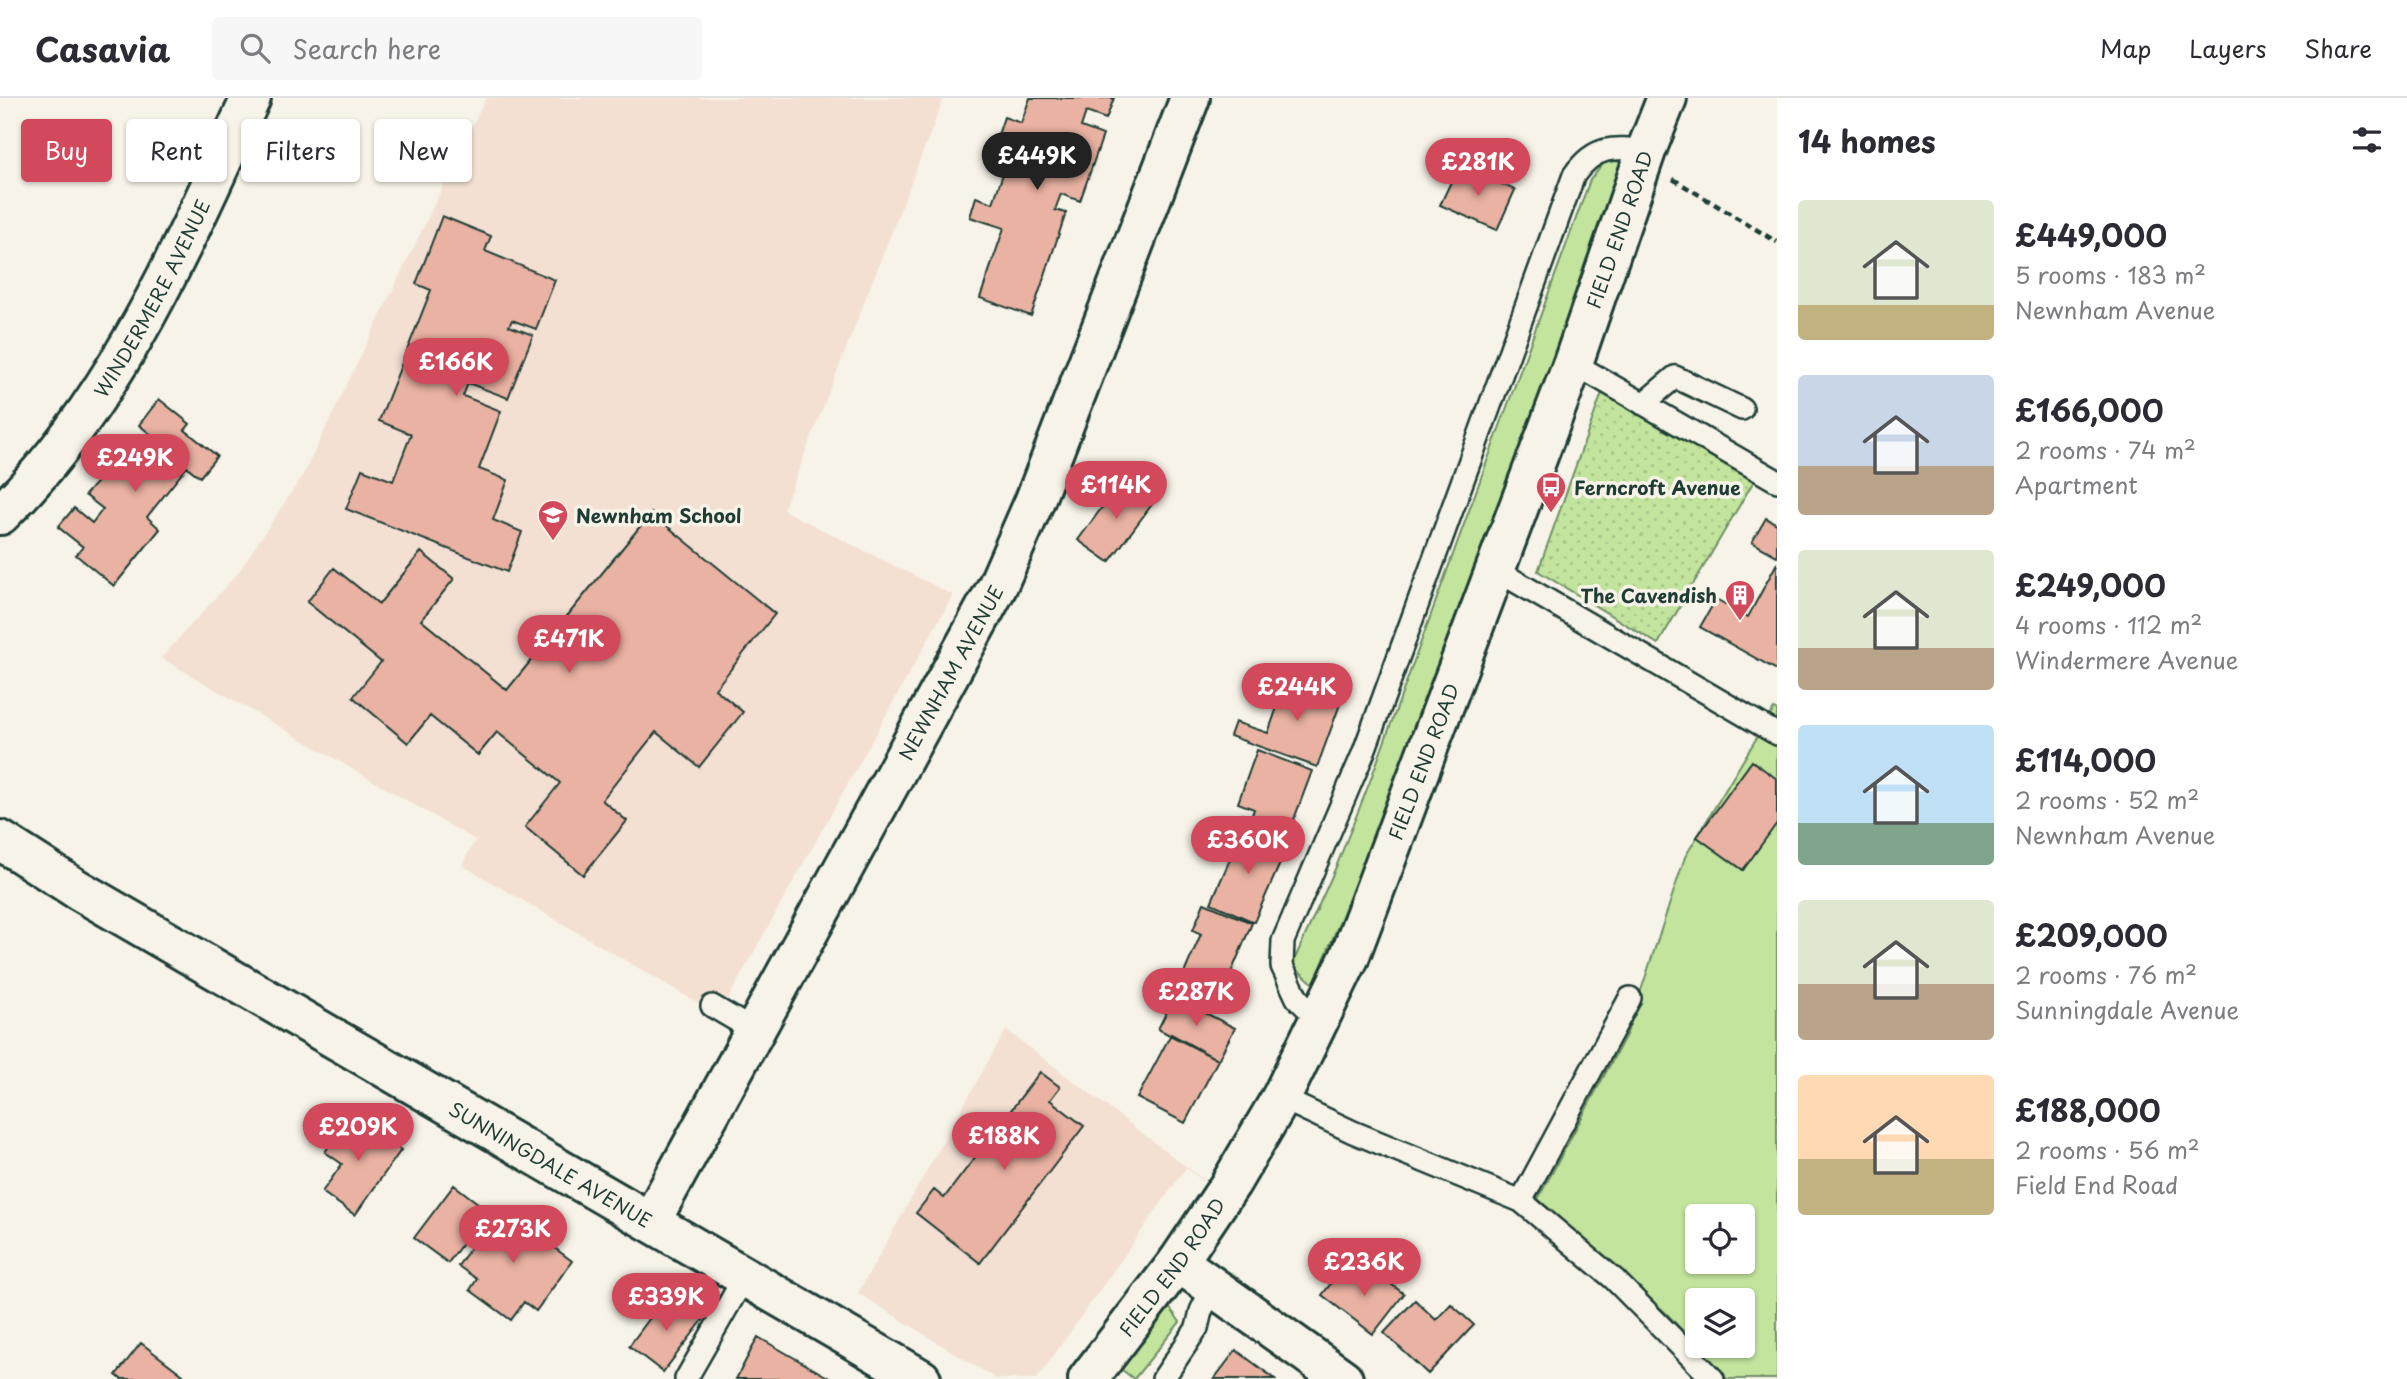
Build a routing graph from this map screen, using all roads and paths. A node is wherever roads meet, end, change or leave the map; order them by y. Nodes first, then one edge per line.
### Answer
1 (251, 98) edge
2 (1190, 98) edge
3 (1667, 98) edge
4 (1646, 151) junction
5 (1673, 179) dead end
6 (1777, 242) edge
7 (1573, 363) junction
8 (1643, 404) junction
9 (1742, 409) dead end
10 (1777, 481) edge
11 (0, 514) edge
12 (1496, 570) junction
13 (1777, 734) edge
14 (0, 839) edge
15 (1630, 998) dead end
16 (712, 1006) dead end
17 (1318, 1018) junction
18 (756, 1031) junction
19 (1281, 1098) junction
20 (1521, 1201) junction
21 (651, 1221) junction
22 (1178, 1262) junction
23 (745, 1276) junction
24 (1214, 1285) junction
25 (686, 1379) edge
26 (921, 1379) edge
27 (1088, 1379) edge
28 (1163, 1379) edge
29 (1343, 1379) edge
30 (1713, 1379) edge

1 - 11 street, WINDERMERE AVENUE
2 - 18 street, NEWNHAM AVENUE
3 - 4 street, FIELD END ROAD
4 - 7 street, FIELD END ROAD
4 - 17 lane
5 - 6 path
7 - 8 lane
7 - 12 street, FIELD END ROAD
8 - 9 lane
8 - 10 lane
12 - 13 lane
12 - 17 street, FIELD END ROAD
14 - 21 street, SUNNINGDALE AVENUE
15 - 20 lane
16 - 18 lane
17 - 19 street, FIELD END ROAD
18 - 21 street, NEWNHAM AVENUE
19 - 20 lane
19 - 22 street, FIELD END ROAD
20 - 30 lane
21 - 23 street, SUNNINGDALE AVENUE
22 - 24 street
22 - 27 street, FIELD END ROAD
23 - 25 lane
23 - 26 street, SUNNINGDALE AVENUE
24 - 28 lane
24 - 29 street

